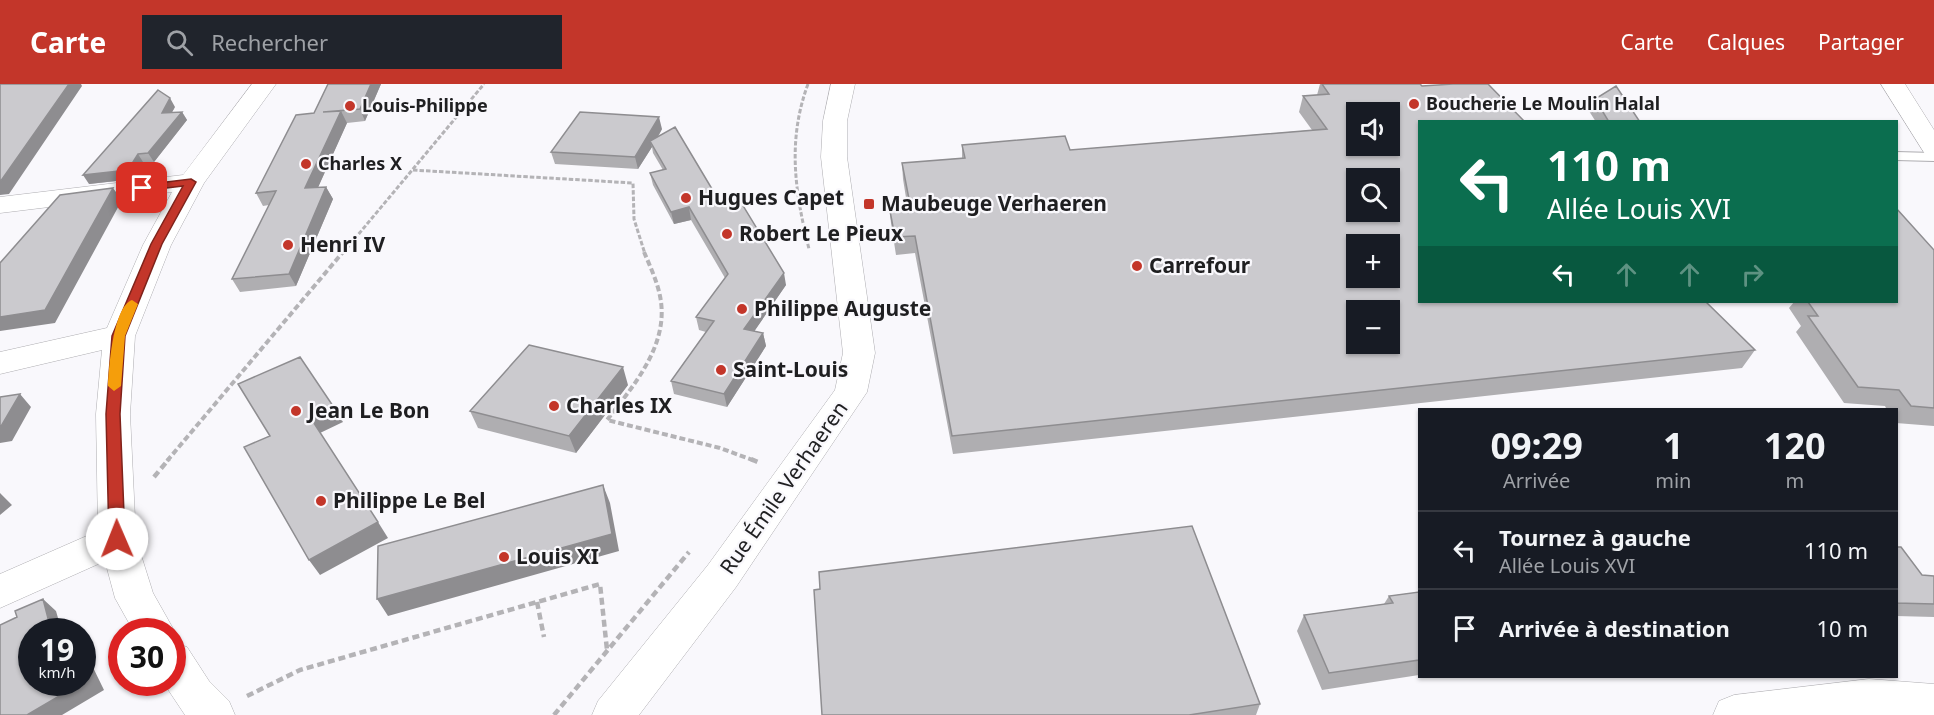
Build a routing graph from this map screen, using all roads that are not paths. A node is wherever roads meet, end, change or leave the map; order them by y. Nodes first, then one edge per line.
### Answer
1 (264, 84) edge
2 (843, 84) edge
3 (1893, 84) edge
4 (1934, 149) edge
5 (1898, 156) edge
6 (1934, 157) edge
7 (191, 182) junction
8 (0, 205) edge
9 (119, 336) junction
10 (0, 363) edge
11 (117, 530) junction
12 (0, 592) edge
13 (147, 618) edge
14 (186, 682) edge
15 (1934, 703) edge
16 (213, 714) edge
17 (613, 715) edge
18 (1734, 715) edge

1 - 7 street
2 - 17 street, Rue Émile Verhaeren
3 - 4 street
5 - 6 lane
7 - 8 street
7 - 9 street
9 - 10 street
9 - 11 street
11 - 12 street
11 - 13 street
14 - 16 street
15 - 18 street

